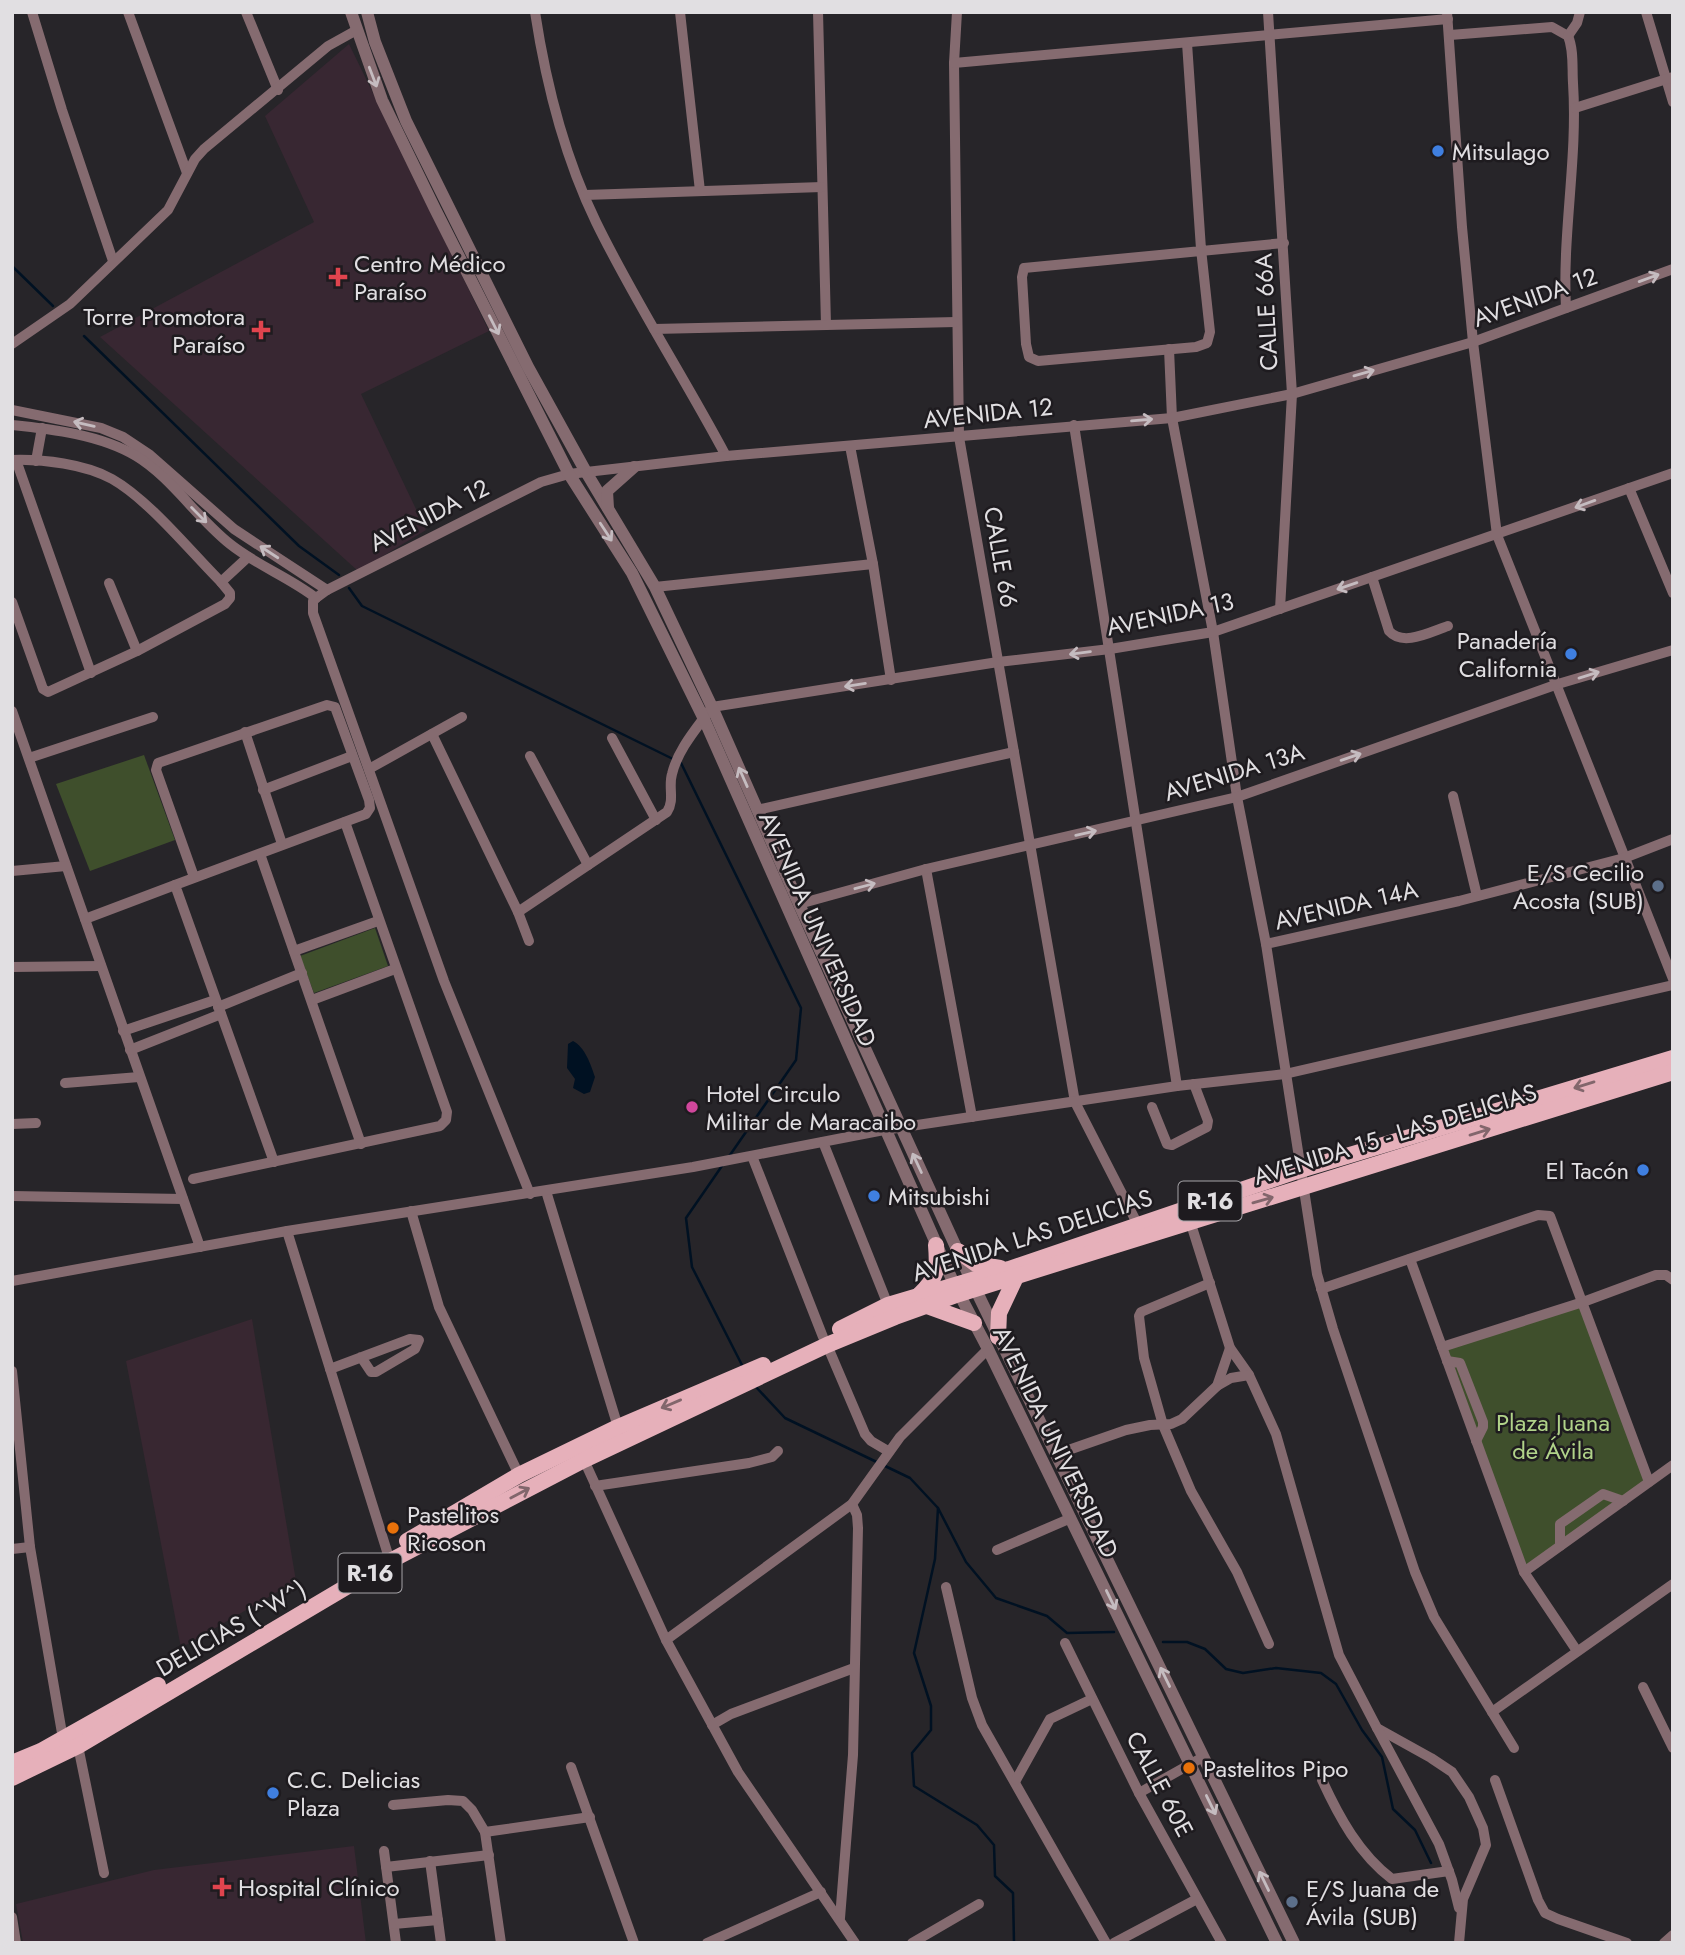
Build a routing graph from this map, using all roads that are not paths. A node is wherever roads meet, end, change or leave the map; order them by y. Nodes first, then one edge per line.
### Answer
1 (32, 12) edge
2 (128, 12) edge
3 (246, 12) edge
4 (351, 12) edge
5 (367, 12) edge
6 (535, 12) edge
7 (680, 12) edge
8 (818, 12) edge
9 (957, 12) edge
10 (1268, 12) edge
11 (1580, 12) edge
12 (1646, 12) edge
13 (1447, 15) edge
14 (355, 30) junction
15 (1269, 35) junction
16 (1450, 35) junction
17 (1568, 36) junction
18 (1187, 43) junction
19 (954, 63) junction
20 (1669, 78) edge
21 (278, 90) junction
22 (1673, 102) edge
23 (1575, 108) junction
24 (187, 173) junction
25 (822, 187) junction
26 (700, 191) junction
27 (585, 195) junction
28 (1284, 243) junction
29 (1200, 249) junction
30 (113, 261) junction
31 (1673, 270) edge
32 (1566, 308) junction
33 (956, 321) junction
34 (825, 325) junction
35 (654, 329) junction
36 (1473, 342) junction
37 (12, 344) edge
38 (1169, 349) junction
39 (1292, 394) junction
40 (12, 410) edge
41 (1172, 418) junction
42 (12, 425) edge
43 (1074, 425) junction
44 (42, 428) junction
45 (959, 437) junction
46 (850, 446) junction
47 (726, 456) junction
48 (14, 460) edge
49 (36, 461) junction
50 (634, 467) junction
51 (586, 472) junction
52 (569, 474) junction
53 (1673, 474) edge
54 (1629, 488) junction
55 (608, 508) junction
56 (1497, 535) junction
57 (248, 557) junction
58 (873, 564) junction
59 (1372, 578) junction
60 (221, 582) junction
61 (109, 583) dead end
62 (655, 587) junction
63 (327, 590) junction
64 (1673, 593) edge
65 (316, 598) junction
66 (12, 602) edge
67 (1280, 609) junction
68 (1448, 626) dead end
69 (1213, 632) junction
70 (1110, 649) junction
71 (1673, 650) edge
72 (137, 651) junction
73 (998, 662) junction
74 (90, 673) junction
75 (891, 680) junction
76 (1558, 684) junction
77 (712, 707) junction
78 (12, 711) edge
79 (153, 717) dead end
80 (462, 717) dead end
81 (704, 719) junction
82 (244, 732) junction
83 (432, 734) junction
84 (612, 738) dead end
85 (1014, 752) junction
86 (352, 756) junction
87 (530, 756) dead end
88 (29, 758) junction
89 (369, 769) junction
90 (263, 790) junction
91 (1452, 796) dead end
92 (1237, 797) junction
93 (757, 810) junction
94 (656, 820) junction
95 (1137, 821) junction
96 (345, 822) junction
97 (1673, 839) edge
98 (282, 844) junction
99 (1030, 846) junction
100 (260, 855) junction
101 (1624, 858) junction
102 (588, 865) junction
103 (66, 866) junction
104 (926, 869) junction
105 (12, 871) edge
106 (194, 877) junction
107 (176, 885) junction
108 (1477, 896) junction
109 (799, 904) junction
110 (518, 912) junction
111 (85, 919) junction
112 (378, 921) junction
113 (529, 941) dead end
114 (1266, 944) junction
115 (295, 951) junction
116 (101, 965) junction
117 (12, 967) edge
118 (395, 969) junction
119 (302, 973) junction
120 (1673, 979) edge
121 (1673, 985) edge
122 (312, 1000) junction
123 (218, 1007) junction
124 (123, 1031) junction
125 (130, 1050) junction
126 (1673, 1058) edge
127 (1673, 1072) edge
128 (1285, 1074) junction
129 (139, 1077) junction
130 (65, 1083) dead end
131 (1194, 1084) junction
132 (1177, 1086) junction
133 (1075, 1102) junction
134 (1152, 1107) dead end
135 (972, 1117) junction
136 (36, 1123) dead end
137 (12, 1124) edge
138 (901, 1128) junction
139 (884, 1130) junction
140 (823, 1142) junction
141 (361, 1144) junction
142 (750, 1156) junction
143 (274, 1162) junction
144 (1300, 1171) junction
145 (193, 1179) dead end
146 (1303, 1189) junction
147 (546, 1191) junction
148 (530, 1194) junction
149 (12, 1196) edge
150 (183, 1199) junction
151 (411, 1211) junction
152 (1190, 1221) junction
153 (1138, 1225) junction
154 (287, 1231) junction
155 (936, 1245) junction
156 (200, 1247) junction
157 (957, 1251) junction
158 (1410, 1259) junction
159 (1012, 1274) junction
160 (1673, 1280) edge
161 (12, 1281) edge
162 (1210, 1283) junction
163 (973, 1285) junction
164 (956, 1289) junction
165 (1321, 1289) junction
166 (922, 1301) junction
167 (1583, 1302) junction
168 (888, 1305) junction
169 (974, 1323) junction
170 (825, 1341) junction
171 (993, 1343) junction
172 (1442, 1347) junction
173 (1230, 1348) junction
174 (361, 1357) junction
175 (330, 1368) junction
176 (12, 1371) edge
177 (1249, 1375) junction
178 (736, 1383) junction
179 (1217, 1386) junction
180 (1163, 1424) junction
181 (618, 1427) junction
182 (778, 1451) dead end
183 (1057, 1454) junction
184 (886, 1455) junction
185 (584, 1460) junction
186 (1673, 1465) edge
187 (519, 1475) junction
188 (1649, 1482) junction
189 (595, 1486) junction
190 (1623, 1501) junction
191 (852, 1504) junction
192 (1071, 1518) junction
193 (1560, 1546) junction
194 (30, 1547) junction
195 (12, 1549) edge
196 (997, 1550) dead end
197 (388, 1557) junction
198 (1524, 1572) junction
199 (1673, 1584) edge
200 (946, 1587) dead end
201 (666, 1640) junction
202 (1065, 1643) dead end
203 (1269, 1644) dead end
204 (1577, 1651) junction
205 (854, 1668) junction
206 (1643, 1687) dead end
207 (1092, 1699) junction
208 (1492, 1712) junction
209 (712, 1726) junction
210 (1377, 1728) junction
211 (70, 1743) junction
212 (1514, 1748) dead end
213 (1673, 1748) edge
214 (1203, 1757) junction
215 (1190, 1762) junction
216 (571, 1767) dead end
217 (17, 1771) edge
218 (1016, 1780) junction
219 (1322, 1780) dead end
220 (1495, 1780) dead end
221 (12, 1787) edge
222 (1139, 1793) junction
223 (393, 1805) dead end
224 (590, 1817) junction
225 (485, 1832) junction
226 (384, 1851) dead end
227 (489, 1855) junction
228 (430, 1861) junction
229 (386, 1867) junction
230 (1449, 1871) junction
231 (104, 1873) dead end
232 (821, 1892) junction
233 (1197, 1899) junction
234 (979, 1904) dead end
235 (1461, 1914) junction
236 (12, 1917) edge
237 (840, 1919) junction
238 (438, 1920) junction
239 (394, 1924) junction
240 (1673, 1935) edge
241 (730, 1938) edge
242 (16, 1943) edge
243 (396, 1943) edge
244 (441, 1943) edge
245 (501, 1943) edge
246 (634, 1943) edge
247 (707, 1943) edge
248 (855, 1943) edge
249 (912, 1943) edge
250 (1106, 1943) edge
251 (1114, 1943) edge
252 (1222, 1943) edge
253 (1277, 1943) edge
254 (1293, 1943) edge
255 (1459, 1943) edge
256 (1627, 1943) edge
257 (1664, 1943) edge

1 - 30 street
2 - 24 street
3 - 21 street
4 - 14 street, AVENIDA UNIVERSIDAD
5 - 51 street, AVENIDA UNIVERSIDAD
6 - 27 street
7 - 26 street
8 - 25 street
9 - 19 street, CALLE 66
10 - 15 street, CALLE 66A
11 - 17 street
12 - 20 street
13 - 15 street
13 - 16 street
14 - 21 street
14 -> 52 street, AVENIDA UNIVERSIDAD
15 - 18 street
15 - 28 street, CALLE 66A
16 - 17 street
16 - 36 street
17 - 23 street
18 - 19 street
18 - 29 street
19 - 33 street, CALLE 66
20 - 22 street
20 - 23 street
21 - 24 street
23 - 32 street
24 - 30 street
25 - 26 street
25 - 34 street
26 - 27 street
27 - 35 street
28 - 29 street
28 - 39 street, CALLE 66A
29 - 38 street
29 - 38 street
30 - 37 street
32 -> 31 street, AVENIDA 12
32 - 36 street, AVENIDA 12
33 - 34 street
33 - 45 street, CALLE 66
34 - 35 street
35 - 47 street
39 -> 36 street, AVENIDA 12
36 - 56 street
38 - 41 street
39 - 41 street, AVENIDA 12
39 - 67 street, CALLE 66A
63 -> 40 street
43 -> 41 street, AVENIDA 12
41 - 69 street
42 - 44 street
43 - 45 street, AVENIDA 12
43 - 70 street
44 - 49 street
44 -> 57 street
45 - 46 street, AVENIDA 12
45 - 73 street, CALLE 66
46 - 47 street, AVENIDA 12
46 - 58 street
47 - 50 street, AVENIDA 12
48 - 49 street
48 - 74 street
49 - 60 street
50 - 51 street, AVENIDA 12
50 - 55 street
51 - 52 street, AVENIDA 12
51 - 55 street, AVENIDA UNIVERSIDAD
52 - 63 street, AVENIDA 12
52 -> 81 street, AVENIDA UNIVERSIDAD
53 - 54 street, AVENIDA 13
54 -> 56 street, AVENIDA 13
54 - 64 street
55 - 62 street, AVENIDA UNIVERSIDAD
56 - 59 street, AVENIDA 13
56 - 76 street
57 - 60 street
57 - 65 street
58 - 62 street
58 - 75 street
59 -> 67 street, AVENIDA 13
59 - 68 street
60 - 72 street
61 - 72 street
62 - 77 street, AVENIDA UNIVERSIDAD
63 - 65 street, AVENIDA 12
65 - 89 street
66 - 74 street
67 - 69 street, AVENIDA 13
69 - 70 street, AVENIDA 13
69 - 92 street
70 -> 73 street, AVENIDA 13
70 - 95 street
76 -> 71 street, AVENIDA 13A
72 - 74 street
73 - 75 street, AVENIDA 13
73 - 85 street, CALLE 66
75 -> 77 street, AVENIDA 13
92 -> 76 street, AVENIDA 13A
76 - 101 street
77 - 81 street
93 -> 77 street, AVENIDA UNIVERSIDAD
78 - 88 street
79 - 88 street
80 - 83 street
81 - 94 street
81 - 139 street, AVENIDA UNIVERSIDAD
82 - 86 street
82 - 90 street
82 - 106 street
83 - 89 street
83 - 110 street
84 - 94 street
85 - 93 street
85 - 99 street, CALLE 66
86 - 90 street
86 - 96 street
87 - 102 street
88 - 103 street
89 - 148 street
90 - 98 street
91 - 108 street
92 - 95 street, AVENIDA 13A
92 - 114 street
93 - 109 street, AVENIDA UNIVERSIDAD
94 - 102 street
99 -> 95 street, AVENIDA 13A
95 - 132 street
96 - 98 street
96 - 112 street
97 - 101 street, AVENIDA 14A
98 - 100 street
99 - 104 street, AVENIDA 13A
99 - 133 street, CALLE 66
100 - 106 street
100 - 115 street
101 - 108 street, AVENIDA 14A
101 - 120 street
102 - 110 street
103 - 105 street
103 - 111 street
109 -> 104 street, AVENIDA 13A
104 - 135 street
106 - 107 street
107 - 111 street
107 - 123 street
108 - 114 street, AVENIDA 14A
109 - 138 street, AVENIDA UNIVERSIDAD
110 - 113 street
111 - 116 street
112 - 115 street
112 - 118 street
114 - 128 street, AVENIDA 14A
115 - 119 street
116 - 117 street
116 - 124 street
118 - 122 street
118 - 141 street
119 - 122 street
119 - 123 street
121 - 128 street
122 - 141 street
123 - 124 street
123 - 125 street
123 - 143 street
124 - 125 street
125 - 129 street
126 -> 144 main road, AVENIDA LAS DELICIAS / R-16
146 -> 127 main road, AVENIDA 15 - LAS DELICIAS / R-16
128 - 131 street
128 - 144 street, AVENIDA 14A
129 - 130 street
129 - 150 street
131 - 132 street
131 - 134 street
132 - 133 street
133 - 135 street
133 - 153 street, CALLE 66
135 - 138 street
136 - 137 street
138 - 139 street
157 -> 138 street, AVENIDA UNIVERSIDAD
139 - 140 street
139 - 155 street, AVENIDA UNIVERSIDAD
140 - 142 street
140 - 168 street
141 - 143 street
142 - 147 street
142 - 170 street
143 - 145 street
144 - 146 street, AVENIDA 14A
144 - 153 main road, AVENIDA LAS DELICIAS / R-16
152 -> 146 main road, AVENIDA 15 - LAS DELICIAS / R-16
146 - 165 street, AVENIDA 14A
147 - 148 street
147 - 181 street
148 - 151 street
149 - 150 street
150 - 156 street
151 - 154 street
151 - 187 street
152 - 159 main road, AVENIDA 15 - LAS DELICIAS / R-16
152 - 162 street
153 - 159 main road, AVENIDA LAS DELICIAS / R-16
154 - 156 street
154 - 175 street
155 - 164 street, AVENIDA UNIVERSIDAD
155 - 166 main road
156 - 161 street
157 - 159 main road
157 - 163 street, AVENIDA UNIVERSIDAD
158 - 165 street
158 - 167 street
158 - 172 street
159 - 163 main road, AVENIDA LAS DELICIAS / R-16
159 - 171 main road
160 - 167 street
162 - 173 street
162 - 180 street
163 - 164 main road, AVENIDA LAS DELICIAS / R-16
163 - 171 street, AVENIDA UNIVERSIDAD
164 - 166 main road, AVENIDA LAS DELICIAS / R-16
164 - 169 street, AVENIDA UNIVERSIDAD
165 - 208 street, AVENIDA 14A
166 - 168 main road, AVENIDA LAS DELICIAS / R-16
166 - 169 main road
166 - 170 main road, R-16
167 - 172 street
167 - 188 street
168 - 170 main road, AVENIDA LAS DELICIAS / R-16
169 - 171 street, AVENIDA UNIVERSIDAD
170 - 178 main road, AVENIDA LAS DELICIAS / R-16
170 - 184 street
171 - 183 street, AVENIDA UNIVERSIDAD
171 - 184 street
171 - 192 street, AVENIDA UNIVERSIDAD
172 - 198 street
173 - 177 street
173 - 179 street
174 - 174 street
174 - 175 street
175 - 197 street
176 - 194 street
177 - 179 street
177 - 210 street
178 -> 181 main road, DELICIAS (^W^) / R-16
178 - 185 main road, DELICIAS (^W^) / R-16
179 - 180 street
180 - 183 street
180 - 203 street
181 - 187 main road, DELICIAS (^W^) / R-16
182 - 189 street
214 -> 183 street, AVENIDA UNIVERSIDAD
184 - 191 street
185 - 189 street
197 -> 185 main road, DELICIAS (^W^) / R-16
186 - 188 street
187 - 197 main road, DELICIAS (^W^) / R-16
188 - 190 street
189 - 201 street
190 - 193 street
190 - 193 street
191 - 201 street
191 - 205 street
192 - 196 street
192 -> 215 street, AVENIDA UNIVERSIDAD
193 - 198 street
194 - 195 street
194 - 211 street
197 - 211 main road, DELICIAS (^W^) / R-16
198 - 204 street
199 - 204 street
200 - 218 street
201 - 209 street
202 - 207 street, CALLE 60E
204 - 208 street
205 - 209 street
205 - 237 street
206 - 213 street
207 - 218 street
207 - 222 street, CALLE 60E
208 - 212 street, AVENIDA 14A
209 - 232 street
210 - 230 street
210 - 235 street
211 - 217 main road, DELICIAS (^W^) / R-16
211 - 231 street
214 - 215 street
254 -> 214 street, AVENIDA UNIVERSIDAD
215 - 222 street
215 -> 253 street, AVENIDA UNIVERSIDAD
216 - 224 street
217 - 221 main road
218 - 250 street
219 - 230 street
220 - 256 street
222 - 233 street, CALLE 60E
223 - 225 street
224 - 225 street
224 - 246 street
225 - 227 street
226 - 229 street
227 - 228 street
227 - 245 street
228 - 229 street
228 - 238 street
229 - 239 street
230 - 235 street
232 - 237 street
232 - 241 street
233 - 251 street
233 - 252 street, CALLE 60E
234 - 249 street
235 - 255 street
236 - 242 street
237 - 248 street
238 - 239 street
238 - 244 street
239 - 243 street
240 - 257 street
241 - 247 street

